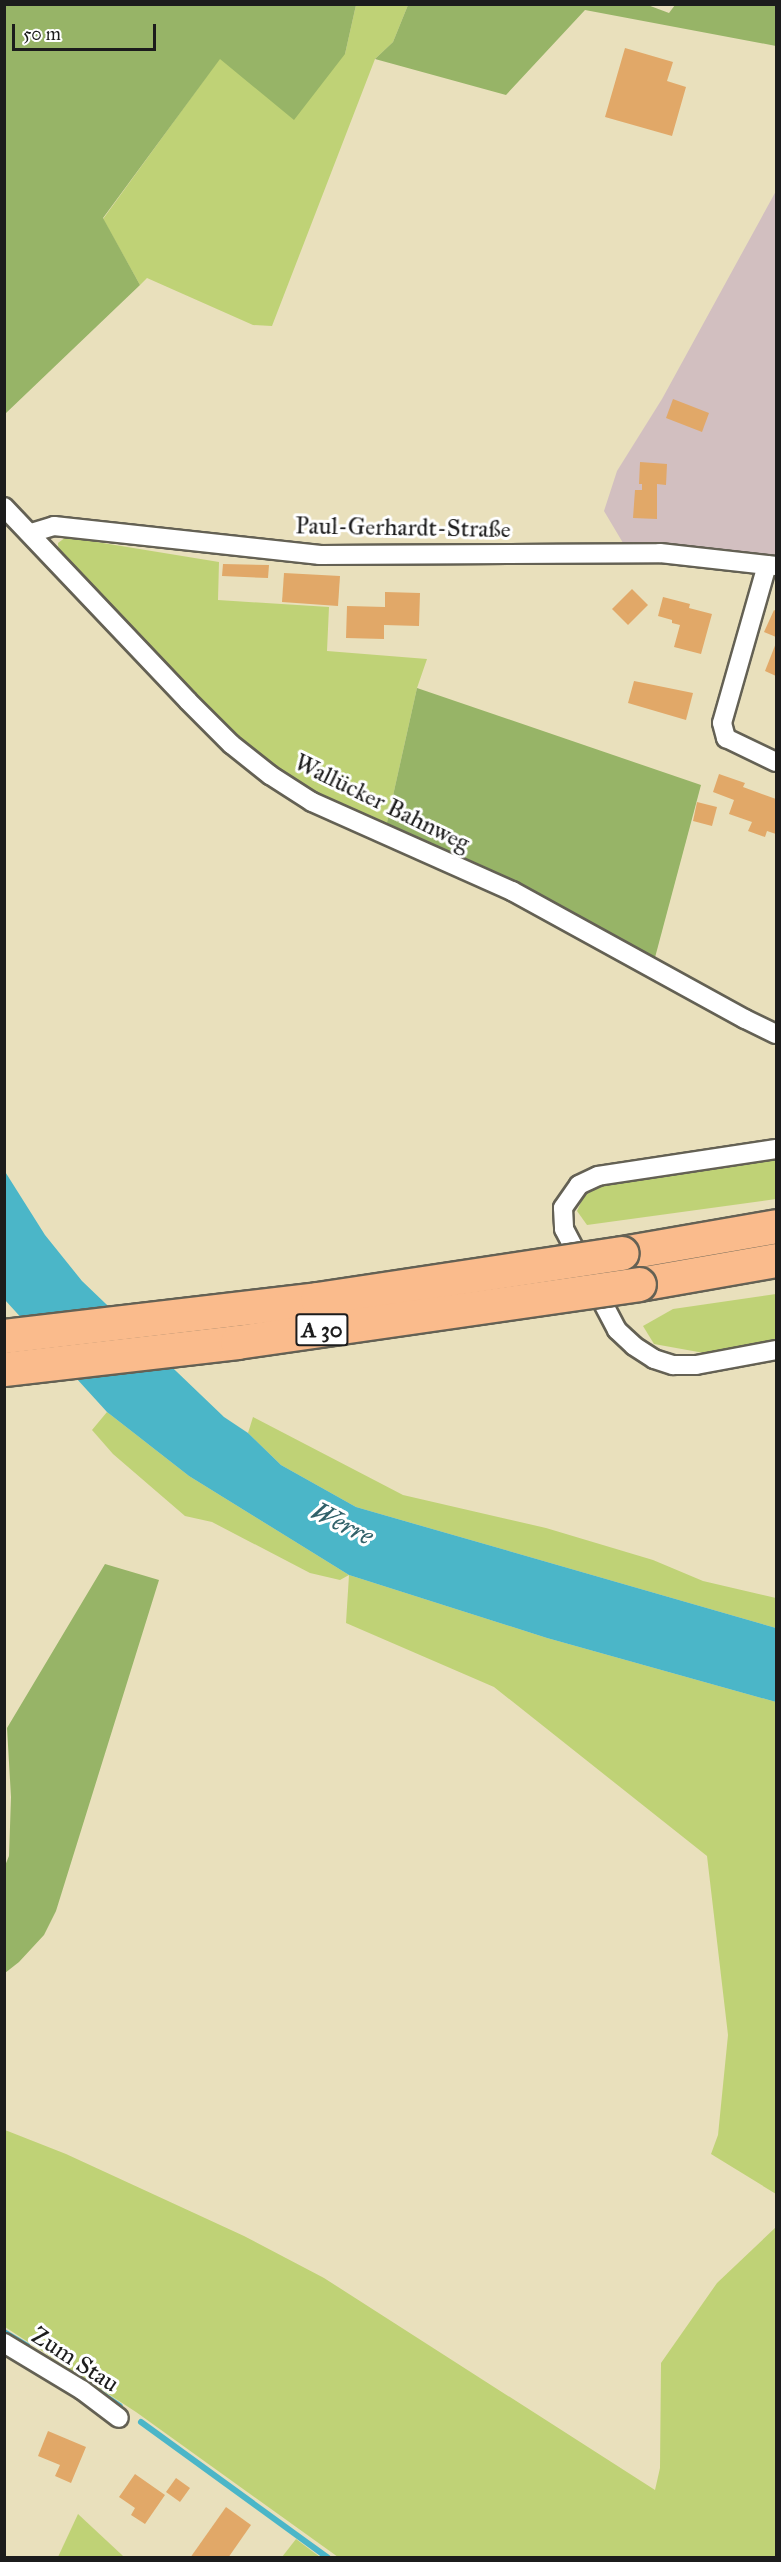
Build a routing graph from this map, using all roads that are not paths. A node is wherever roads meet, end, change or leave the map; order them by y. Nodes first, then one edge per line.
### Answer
1 (4, 507) edge
2 (31, 533) junction
3 (772, 565) edge
4 (777, 762) edge
5 (777, 1034) edge
6 (777, 1149) edge
7 (777, 1226) edge
8 (777, 1260) edge
9 (4, 1336) edge
10 (777, 1350) edge
11 (4, 1369) edge
12 (4, 2343) edge
13 (119, 2418) dead end

1 - 2 street, Wallücker Bahnweg
2 - 3 street, Paul-Gerhardt-Straße
2 - 5 street, Wallücker Bahnweg
3 - 4 street
6 - 10 street
7 - 9 highway, A 30, bridge
8 - 11 highway, A 30, bridge
12 - 13 street, Zum Stau

